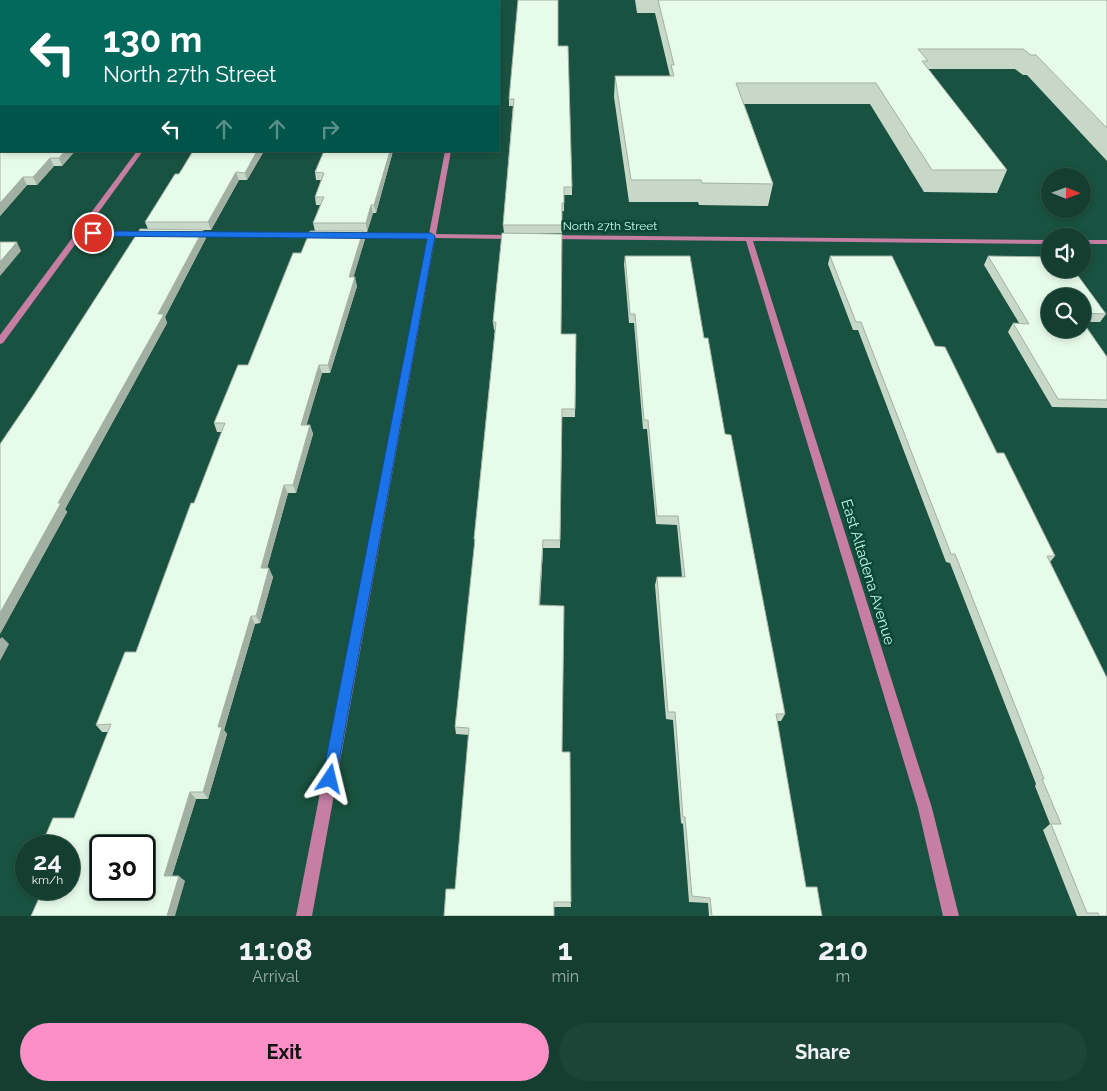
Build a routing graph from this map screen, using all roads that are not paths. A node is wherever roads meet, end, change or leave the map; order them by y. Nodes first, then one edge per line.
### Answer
1 (139, 152) edge
2 (448, 152) edge
3 (79, 233) junction
4 (155, 234) edge
5 (184, 234) edge
6 (330, 235) edge
7 (339, 235) edge
8 (431, 236) junction
9 (520, 237) edge
10 (540, 237) edge
11 (749, 239) junction
12 (1041, 242) edge
13 (1091, 242) edge
14 (1107, 242) edge
15 (0, 341) edge
16 (304, 916) edge
17 (951, 916) edge

1 - 3 street
2 - 8 street
3 - 4 street
3 - 15 street
5 - 6 street
7 - 8 street
8 - 9 street
8 - 16 street
10 - 11 street, North 27th Street
11 - 12 street, North 27th Street
11 - 17 street, East Altadena Avenue
13 - 14 street

